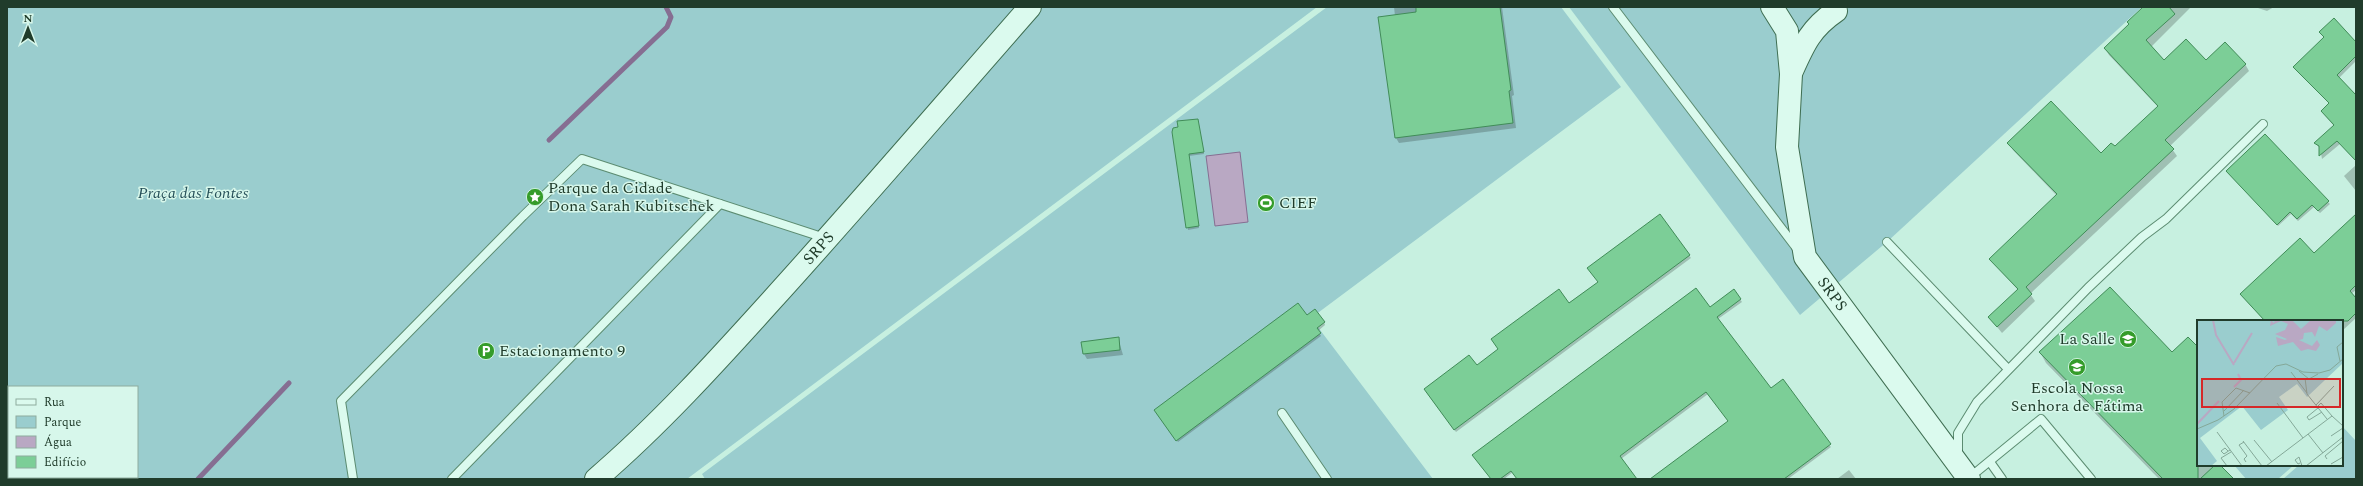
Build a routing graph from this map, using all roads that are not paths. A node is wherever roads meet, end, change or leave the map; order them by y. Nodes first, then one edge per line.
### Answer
1 (1030, 7) edge
2 (1613, 7) edge
3 (1772, 7) edge
4 (1814, 7) edge
5 (1842, 9) edge
6 (1791, 74) junction
7 (2263, 124) dead end
8 (720, 204) junction
9 (828, 238) junction
10 (1886, 242) dead end
11 (1805, 257) junction
12 (2008, 369) junction
13 (1282, 413) dead end
14 (1990, 462) junction
15 (1965, 474) edge
16 (353, 479) edge
17 (452, 479) edge
18 (596, 479) edge
19 (1327, 479) edge
20 (2002, 479) edge
21 (2091, 479) edge

1 - 9 main road, SRPS
2 - 11 lane
3 - 6 main road, SRPS
4 - 5 main road, SRPS
5 - 6 main road, SRPS
6 - 11 main road, SRPS
7 - 12 lane
8 - 9 lane
8 - 16 lane
8 - 17 lane
9 - 18 main road, SRPS
10 - 12 lane
11 - 15 main road, SRPS
12 - 15 lane
13 - 19 lane
14 - 15 lane
14 - 20 lane
14 - 21 lane

